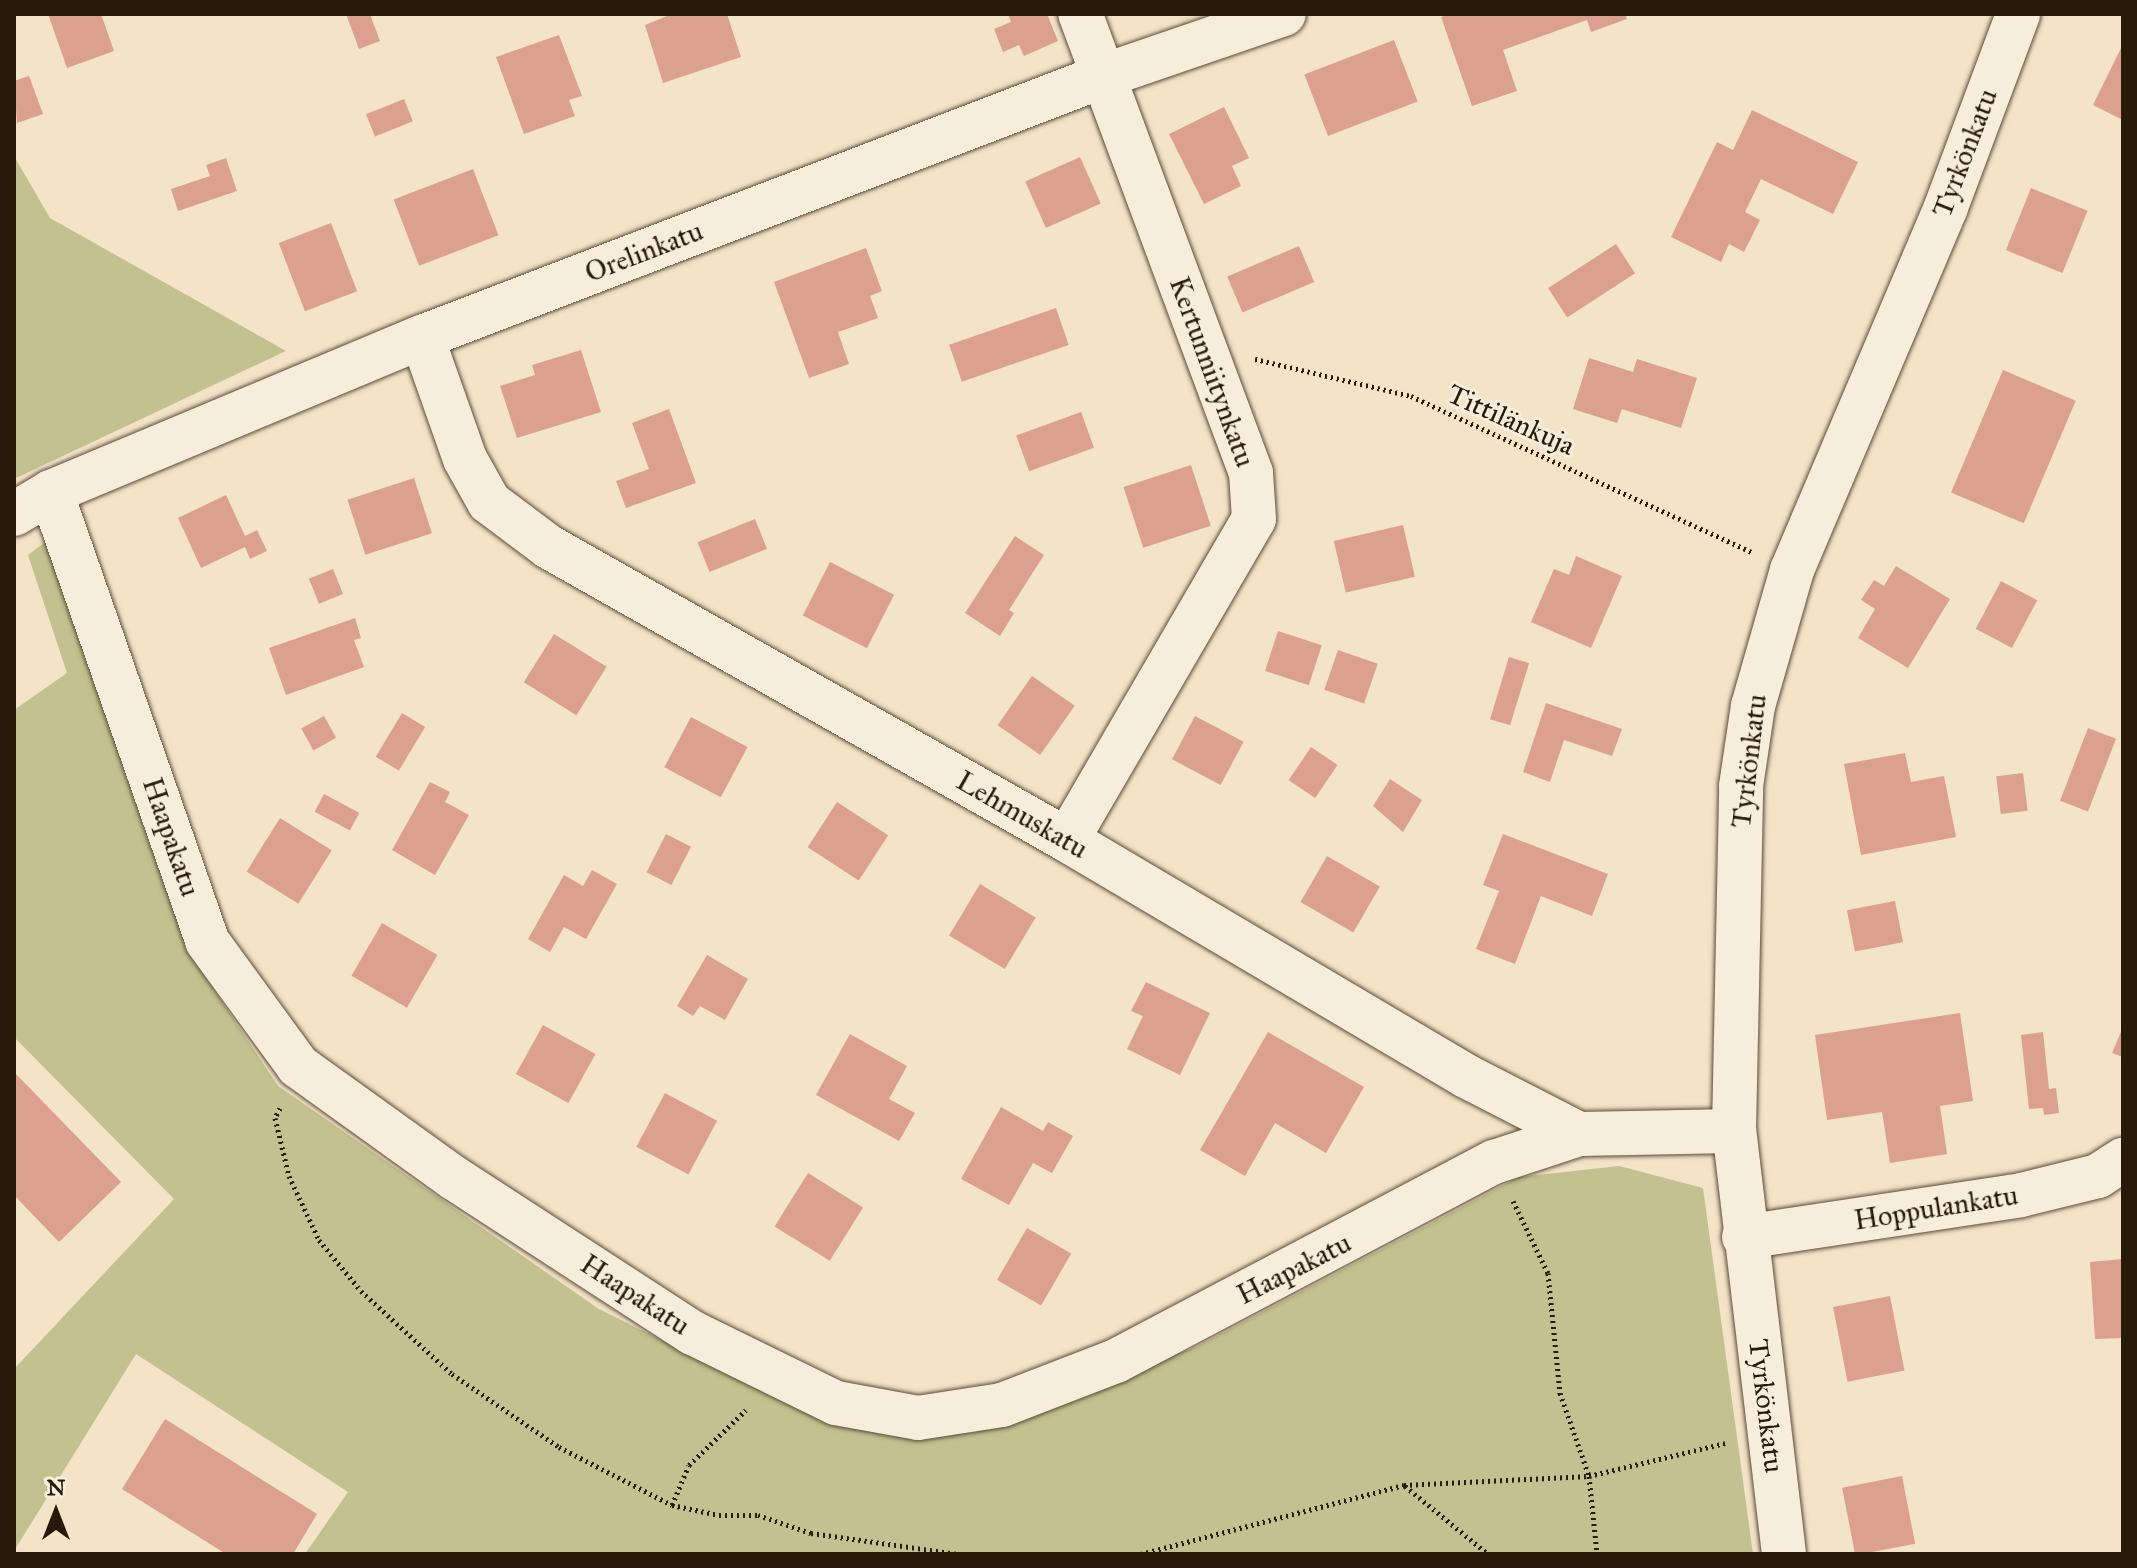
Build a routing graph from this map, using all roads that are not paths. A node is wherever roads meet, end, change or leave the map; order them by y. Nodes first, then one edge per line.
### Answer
1 (1080, 14) edge
2 (1284, 14) edge
3 (2018, 14) edge
4 (1103, 76) junction
5 (422, 337) junction
6 (51, 492) junction
7 (14, 514) edge
8 (1067, 840) junction
9 (1734, 1131) junction
10 (1579, 1134) junction
11 (2123, 1160) edge
12 (1744, 1237) junction
13 (1784, 1554) edge

1 - 4 street, Kertunniitynkatu
2 - 4 street, Orelinkatu
3 - 9 street, Tyrkönkatu
4 - 5 street, Orelinkatu
4 - 8 street, Kertunniitynkatu
5 - 6 street, Orelinkatu
5 - 8 street, Lehmuskatu
6 - 7 street, Orelinkatu
6 - 10 street, Haapakatu
8 - 10 street, Lehmuskatu
9 - 10 street, Lehmuskatu
9 - 12 street, Tyrkönkatu
11 - 12 street, Hoppulankatu
12 - 13 street, Tyrkönkatu

